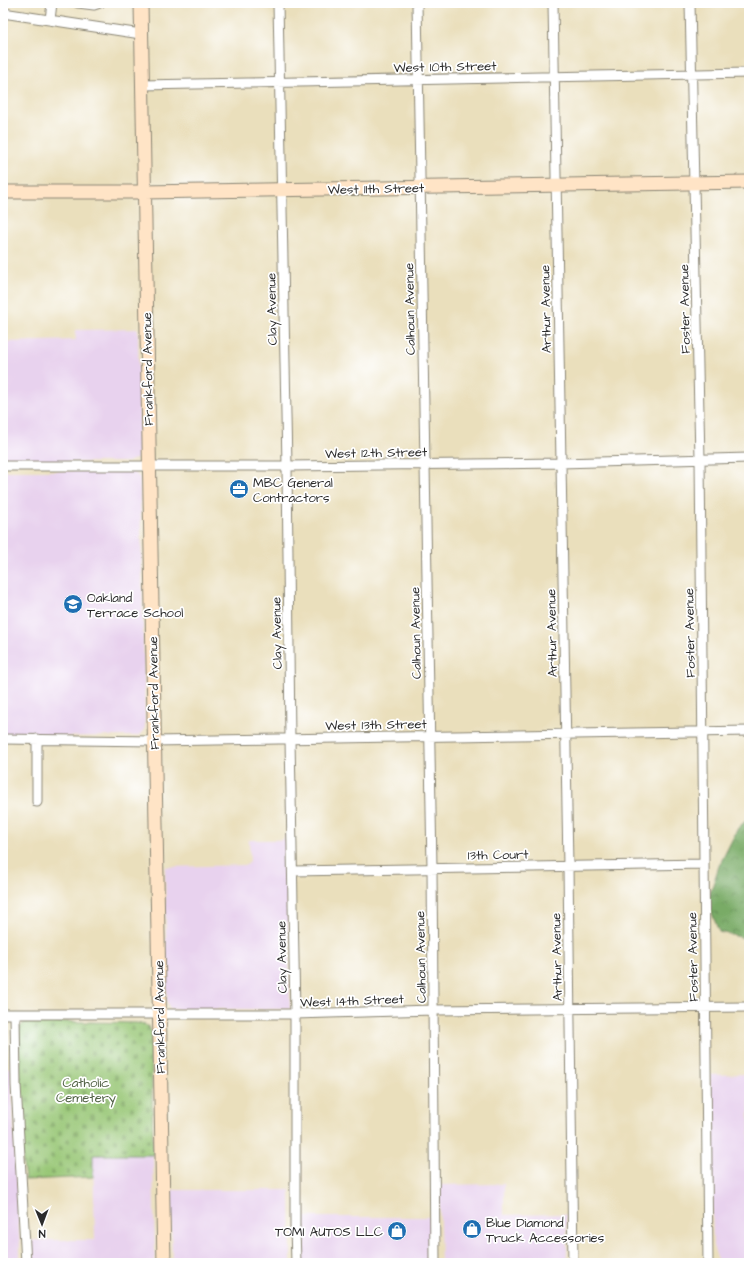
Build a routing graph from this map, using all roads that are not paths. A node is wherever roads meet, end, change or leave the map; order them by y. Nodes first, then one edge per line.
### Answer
1 (52, 3) edge
2 (78, 3) edge
3 (100, 3) edge
4 (141, 3) edge
5 (278, 3) edge
6 (417, 3) edge
7 (554, 3) edge
8 (690, 3) edge
9 (3, 14) edge
10 (50, 20) junction
11 (141, 34) junction
12 (749, 72) edge
13 (692, 74) junction
14 (555, 76) junction
15 (418, 79) junction
16 (280, 82) junction
17 (142, 85) junction
18 (749, 182) edge
19 (694, 183) junction
20 (557, 185) junction
21 (420, 187) junction
22 (281, 190) junction
23 (3, 192) edge
24 (144, 192) junction
25 (749, 458) edge
26 (700, 459) junction
27 (560, 463) junction
28 (425, 464) junction
29 (3, 466) edge
30 (149, 466) junction
31 (287, 466) junction
32 (749, 731) edge
33 (703, 732) junction
34 (566, 734) junction
35 (430, 736) junction
36 (3, 739) edge
37 (37, 739) junction
38 (290, 739) junction
39 (154, 741) junction
40 (37, 802) dead end
41 (704, 864) junction
42 (568, 866) junction
43 (432, 868) junction
44 (293, 871) junction
45 (749, 1007) edge
46 (570, 1008) junction
47 (706, 1008) junction
48 (433, 1010) junction
49 (3, 1014) edge
50 (15, 1014) junction
51 (295, 1014) junction
52 (159, 1015) junction
53 (26, 1263) edge
54 (164, 1263) edge
55 (296, 1263) edge
56 (435, 1263) edge
57 (573, 1263) edge
58 (708, 1263) edge

1 - 10 street
2 - 3 street
4 - 11 main road, Frankford Avenue
5 - 16 street, Clay Avenue
6 - 15 street, Calhoun Avenue
7 - 14 street, Arthur Avenue
8 - 13 street, Foster Avenue
9 - 10 street
10 - 11 street
11 - 17 main road, Frankford Avenue
12 - 13 street, West 10th Street
13 - 14 street, West 10th Street
13 - 19 street, Foster Avenue
14 - 15 street, West 10th Street
14 - 20 street, Arthur Avenue
15 - 16 street, West 10th Street
15 - 21 street, Calhoun Avenue
16 - 17 street, West 10th Street
16 - 22 street, Clay Avenue
17 - 24 main road, Frankford Avenue
18 - 19 main road, West 11th Street
19 - 20 main road, West 11th Street
19 - 26 street, Foster Avenue
20 - 21 main road, West 11th Street
20 - 27 street, Arthur Avenue
21 - 22 main road, West 11th Street
21 - 28 street, Calhoun Avenue
22 - 24 main road, West 11th Street
22 - 31 street, Clay Avenue
23 - 24 main road, West 11th Street
24 - 30 main road, Frankford Avenue
25 - 26 street, West 12th Street
26 - 27 street, West 12th Street
26 - 33 street, Foster Avenue
27 - 28 street, West 12th Street
27 - 34 street, Arthur Avenue
28 - 31 street, West 12th Street
28 - 35 street, Calhoun Avenue
29 - 30 street, West 12th Street
30 - 31 street, West 12th Street
30 - 39 main road, Frankford Avenue
31 - 38 street, Clay Avenue
32 - 33 street, West 13th Street
33 - 34 street, West 13th Street
33 - 41 street, Foster Avenue
34 - 35 street, West 13th Street
34 - 42 street, Arthur Avenue
35 - 38 street, West 13th Street
35 - 43 street, Calhoun Avenue
36 - 37 street, West 13th Street
37 - 39 street, West 13th Street
37 - 40 street
38 - 39 street, West 13th Street
38 - 44 street, Clay Avenue
39 - 52 main road, Frankford Avenue
41 - 42 street, 13th Court
41 - 47 street, Foster Avenue
42 - 43 street, 13th Court
42 - 46 street, Arthur Avenue
43 - 44 street, 13th Court
43 - 48 street, Calhoun Avenue
44 - 51 street, Clay Avenue
45 - 47 street, West 14th Street
46 - 47 street, West 14th Street
46 - 48 street, West 14th Street
46 - 57 street, Arthur Avenue
47 - 58 street, Foster Avenue
48 - 51 street, West 14th Street
48 - 56 street, Calhoun Avenue
49 - 50 street, West 14th Street
50 - 52 street, West 14th Street
50 - 53 street
51 - 52 street, West 14th Street
51 - 55 street, Clay Avenue
52 - 54 main road, Frankford Avenue

